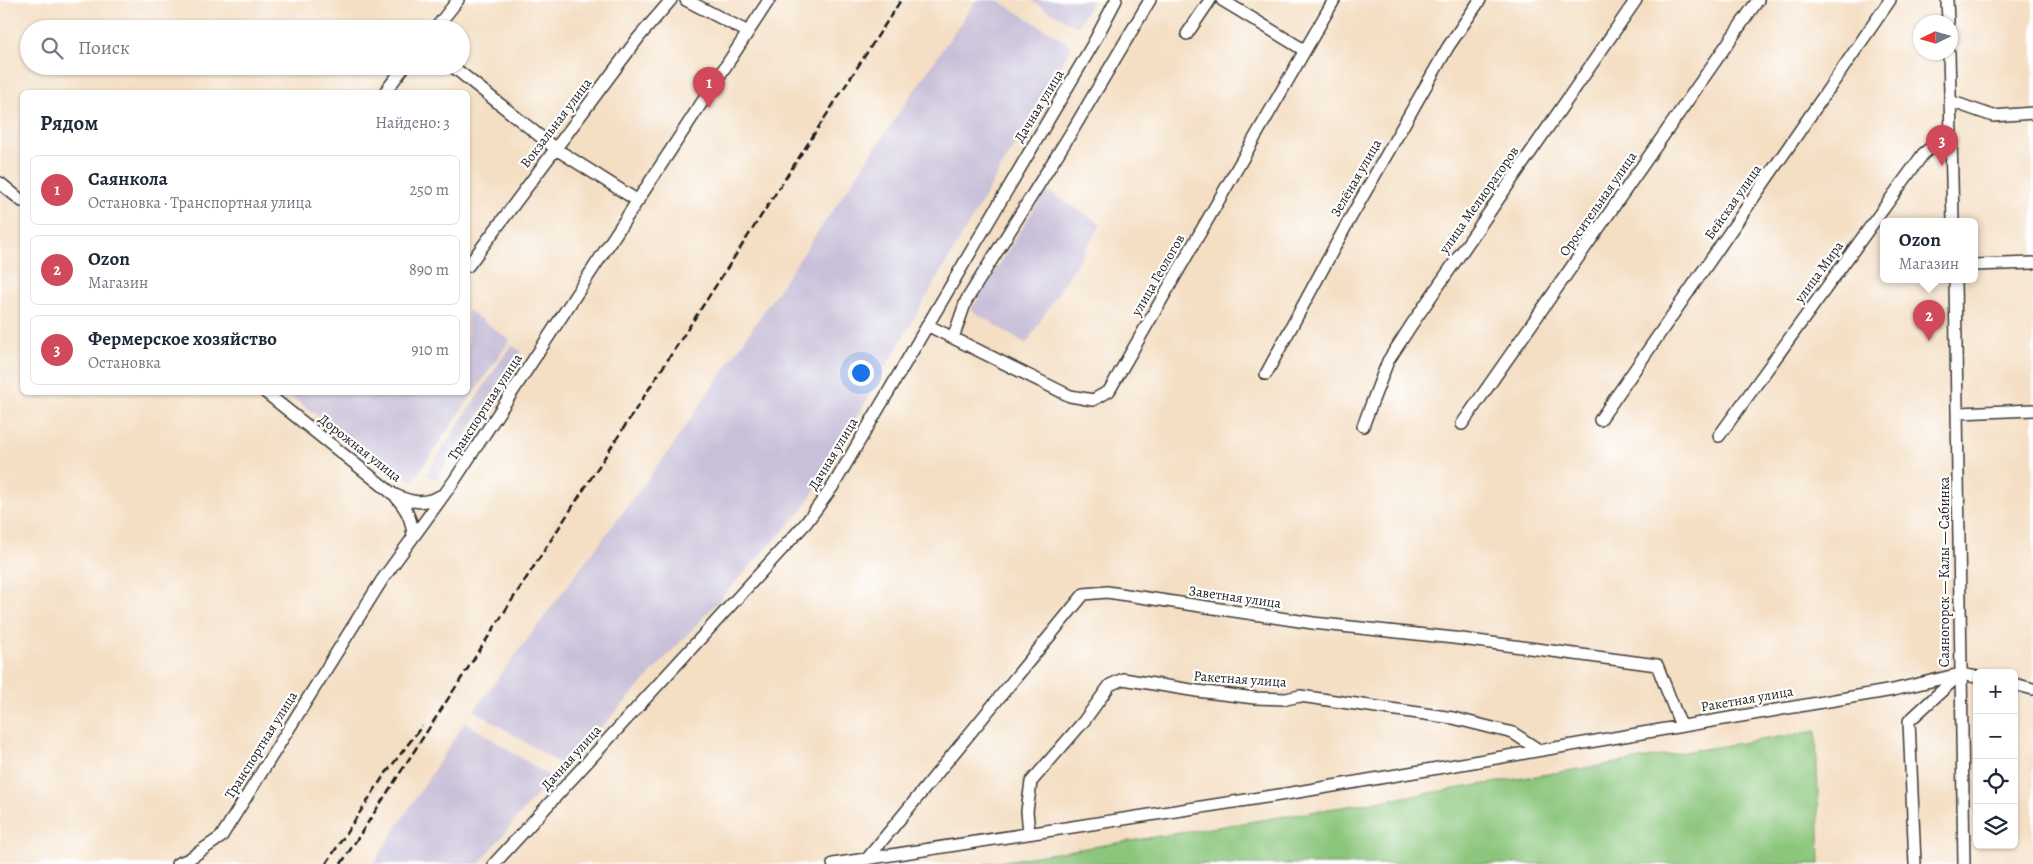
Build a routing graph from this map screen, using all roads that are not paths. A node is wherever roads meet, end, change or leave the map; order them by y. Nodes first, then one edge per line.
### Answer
1 (458, 0) edge
2 (671, 0) edge
3 (686, 0) edge
4 (769, 0) edge
5 (1116, 0) edge
6 (1150, 0) edge
7 (1210, 0) edge
8 (1222, 0) edge
9 (1334, 0) edge
10 (1480, 0) edge
11 (1636, 0) edge
12 (1758, 0) edge
13 (1890, 0) edge
14 (1947, 0) edge
15 (1948, 15) edge
16 (442, 20) edge
17 (748, 32) junction
18 (1187, 34) dead end
19 (1304, 50) junction
20 (1949, 60) edge
21 (398, 75) edge
22 (463, 75) edge
23 (387, 90) edge
24 (1950, 102) junction
25 (2033, 113) edge
26 (1951, 131) junction
27 (556, 149) junction
28 (0, 183) edge
29 (20, 199) edge
30 (638, 201) junction
31 (1954, 218) edge
32 (470, 263) edge
33 (2033, 263) edge
34 (1978, 265) edge
35 (1955, 283) edge
36 (927, 325) junction
37 (953, 338) junction
38 (1266, 374) dead end
39 (269, 395) edge
40 (2033, 410) edge
41 (1958, 413) junction
42 (1600, 420) dead end
43 (1462, 424) dead end
44 (1363, 426) dead end
45 (1719, 436) dead end
46 (393, 494) junction
47 (443, 494) junction
48 (413, 537) junction
49 (1960, 674) junction
50 (1973, 676) edge
51 (2018, 685) edge
52 (2033, 689) edge
53 (1681, 726) junction
54 (1539, 750) junction
55 (1029, 834) junction
56 (867, 859) junction
57 (177, 864) edge
58 (494, 864) edge
59 (832, 864) edge
60 (1915, 864) edge
61 (1964, 864) edge

1 - 16 street
2 - 27 street, Вокзальная улица
3 - 17 street
4 - 17 street, Транспортная улица
5 - 36 street, Дачная улица
6 - 37 street
7 - 18 street
8 - 19 street
9 - 19 street, улица Геологов
10 - 38 street, Зелёная улица
11 - 44 street, улица Мелиораторов
12 - 43 street, Оросительная улица
13 - 42 street, Бейская улица
14 - 15 street
17 - 30 street, Транспортная улица
19 - 37 street, улица Геологов
20 - 24 street
21 - 23 street
22 - 27 street
24 - 25 street
24 - 26 street
26 - 31 street
26 - 45 street, улица Мира
27 - 30 street
27 - 32 street, Вокзальная улица
28 - 29 street
30 - 47 street, Транспортная улица
33 - 34 street
35 - 41 street, Саяногорск — Калы — Сабинка
36 - 37 street, улица Геологов
36 - 58 street, Дачная улица
39 - 46 street, Дорожная улица
40 - 41 street
41 - 49 street, Саяногорск — Калы — Сабинка
46 - 47 street, Дорожная улица
46 - 48 street
47 - 48 street, Транспортная улица
48 - 57 street, Транспортная улица
49 - 50 street
49 - 53 street, Ракетная улица
49 - 60 street
49 - 61 street, Саяногорск — Калы — Сабинка
51 - 52 street
53 - 54 street, Ракетная улица
53 - 56 street, Заветная улица
54 - 55 street, Ракетная улица
54 - 55 street, Ракетная улица
55 - 56 street, Ракетная улица
56 - 59 street, Ракетная улица

